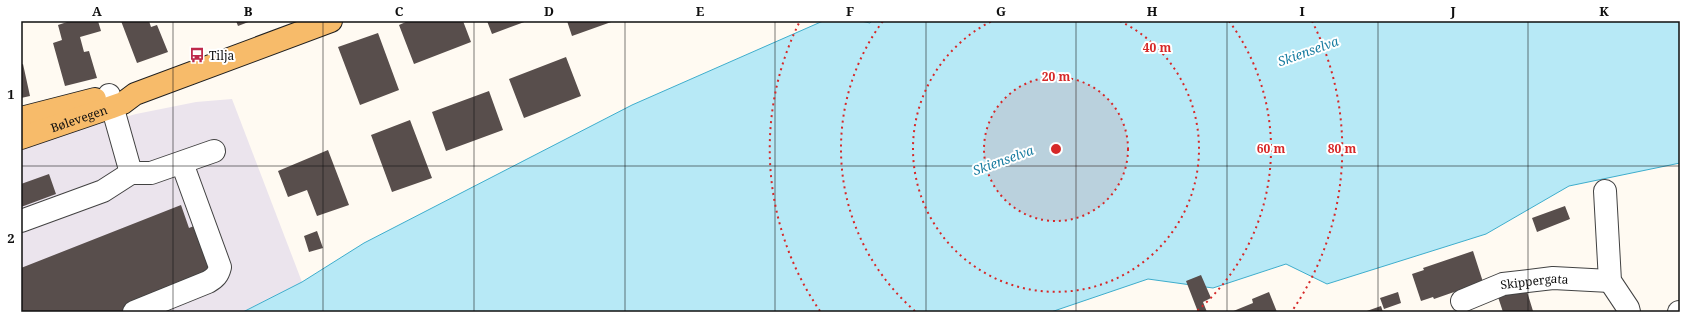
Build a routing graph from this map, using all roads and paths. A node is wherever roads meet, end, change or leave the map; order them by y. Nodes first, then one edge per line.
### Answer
1 (331, 21) edge
2 (113, 109) junction
3 (21, 118) edge
4 (21, 138) edge
5 (214, 151) dead end
6 (182, 163) junction
7 (131, 173) junction
8 (1605, 191) dead end
9 (21, 221) edge
10 (1610, 281) junction
11 (1462, 301) dead end
12 (134, 312) edge
13 (1629, 312) edge

1 - 2 main road, Bølevegen
2 - 3 main road, Bølevegen
2 - 4 main road, Bølevegen
2 - 7 lane
5 - 6 lane
6 - 7 lane
6 - 12 lane
7 - 9 lane
8 - 10 lane
10 - 11 lane, Skippergata
10 - 13 lane

